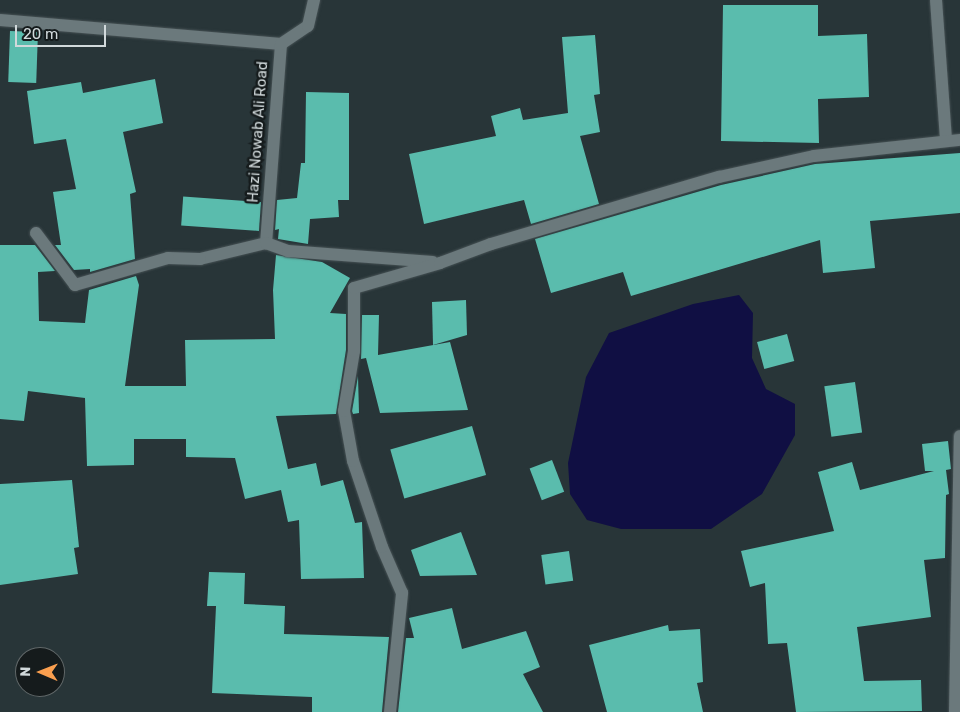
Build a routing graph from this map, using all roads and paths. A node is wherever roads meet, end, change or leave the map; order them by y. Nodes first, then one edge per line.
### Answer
1 (314, 0) edge
2 (936, 0) edge
3 (0, 20) edge
4 (281, 44) junction
5 (946, 140) junction
6 (960, 140) edge
7 (36, 233) dead end
8 (266, 243) junction
9 (440, 263) junction
10 (960, 436) edge
11 (390, 712) edge
12 (955, 712) edge

1 - 4 street
2 - 5 street
3 - 4 street, Hazi Nowab Ali Road
4 - 8 street, Hazi Nowab Ali Road
5 - 6 street
5 - 9 street
7 - 8 street
8 - 9 street
9 - 11 street
10 - 12 street

